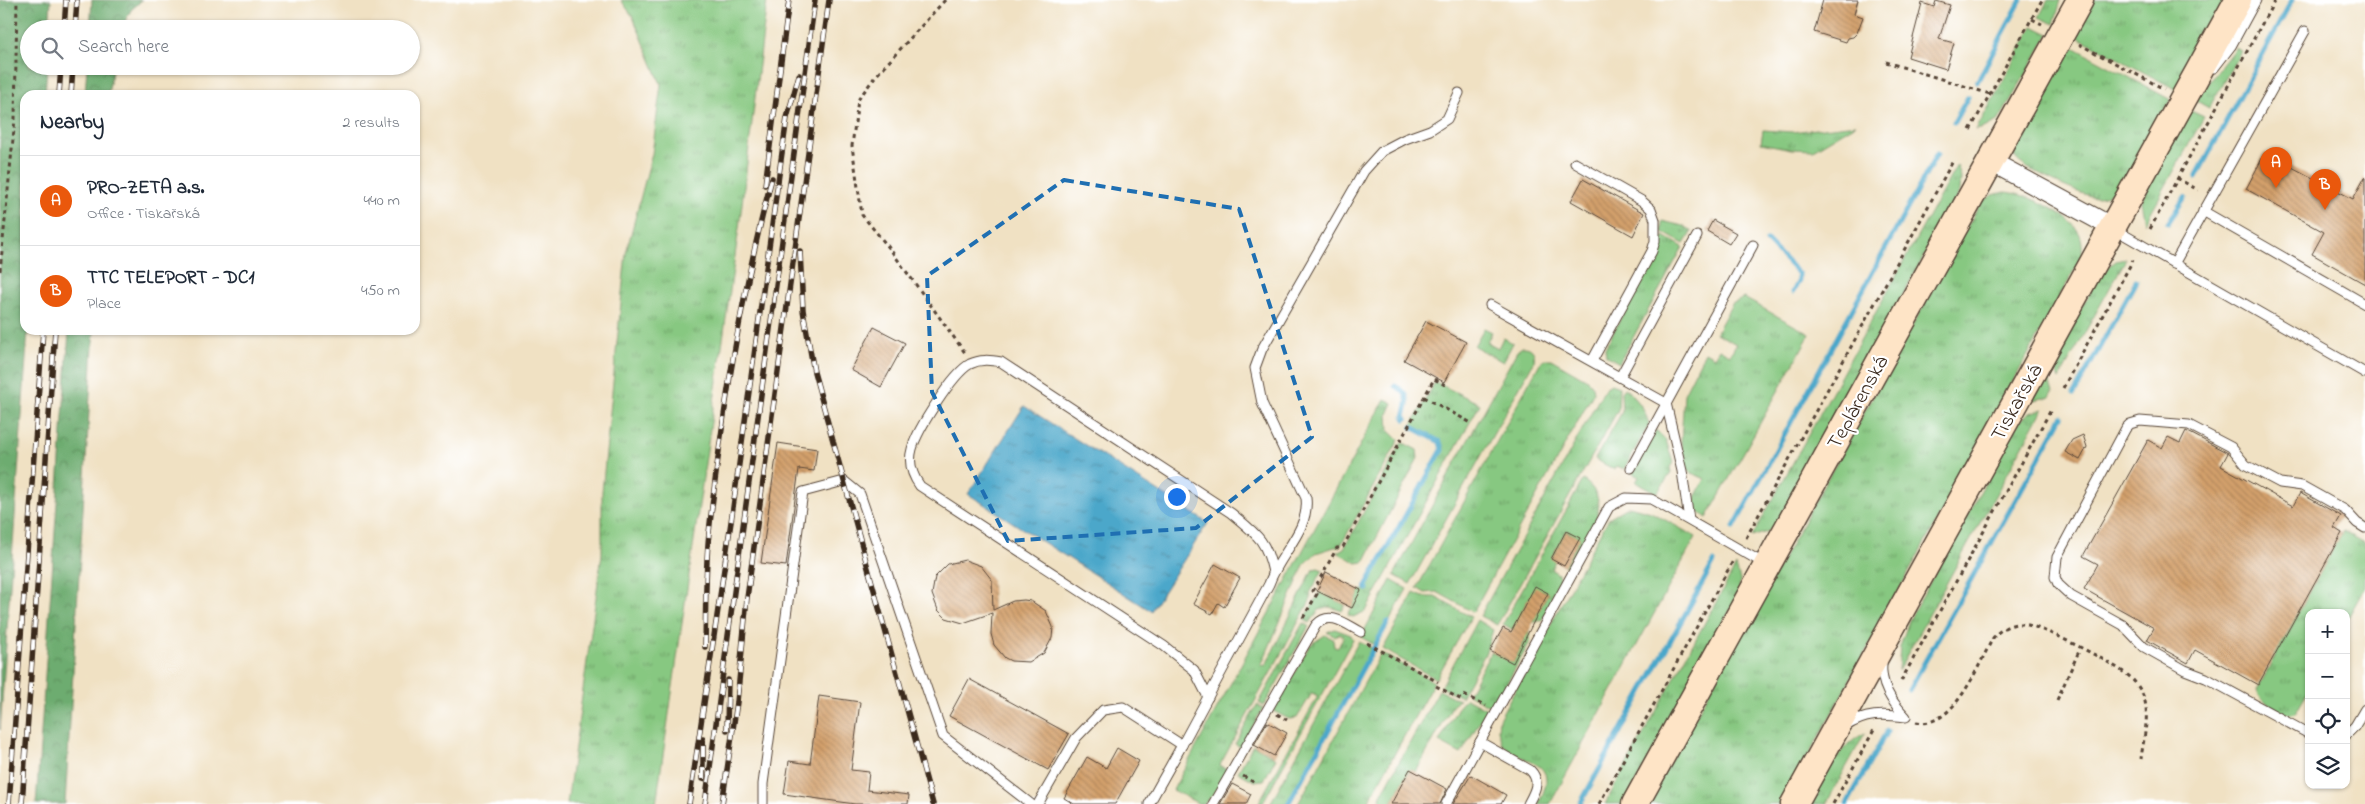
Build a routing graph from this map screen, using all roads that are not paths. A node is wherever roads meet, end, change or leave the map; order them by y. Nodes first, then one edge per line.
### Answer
1 (2238, 0) edge
2 (2256, 0) edge
3 (2072, 4) edge
4 (2305, 31) dead end
5 (1460, 93) dead end
6 (2170, 123) junction
7 (1990, 161) junction
8 (1575, 163) dead end
9 (2203, 211) junction
10 (2112, 228) junction
11 (1697, 236) dead end
12 (1753, 245) dead end
13 (2174, 264) junction
14 (2365, 304) edge
15 (1490, 306) dead end
16 (1592, 361) junction
17 (2365, 373) edge
18 (1620, 377) junction
19 (1666, 404) junction
20 (1631, 468) dead end
21 (1689, 520) junction
22 (2365, 528) edge
23 (1767, 565) junction
24 (1273, 572) junction
25 (1890, 629) junction
26 (1361, 632) dead end
27 (1208, 697) junction
28 (2365, 709) edge
29 (2350, 731) edge
30 (2305, 732) edge
31 (1480, 742) junction
32 (1182, 745) junction
33 (1824, 748) junction
34 (763, 804) edge
35 (1031, 804) edge
36 (1038, 804) edge
37 (1149, 804) edge
38 (1213, 804) edge
39 (1446, 804) edge
40 (1528, 804) edge
41 (1635, 804) edge
42 (1794, 804) edge

1 - 6 street, Tiskařská
2 - 6 lane
3 - 7 street, Teplárenská
4 - 9 lane
5 - 24 lane
6 - 10 street, Tiskařská
7 - 10 street
7 - 23 street, Teplárenská
8 - 16 lane
9 - 13 lane
9 - 14 lane
10 - 13 lane
10 - 25 street, Tiskařská
11 - 18 lane
12 - 19 lane
13 - 17 lane
15 - 16 lane
16 - 18 lane
18 - 19 lane
19 - 20 lane
19 - 21 lane
21 - 23 lane
21 - 31 lane
22 - 30 lane
23 - 41 street, Teplárenská
24 - 27 lane
24 - 27 lane
25 - 33 street, Tiskařská
25 - 33 lane
26 - 38 lane
27 - 32 lane
28 - 29 lane
31 - 39 lane
31 - 40 lane
32 - 36 lane
32 - 37 lane
33 - 42 street, Tiskařská
34 - 35 lane

